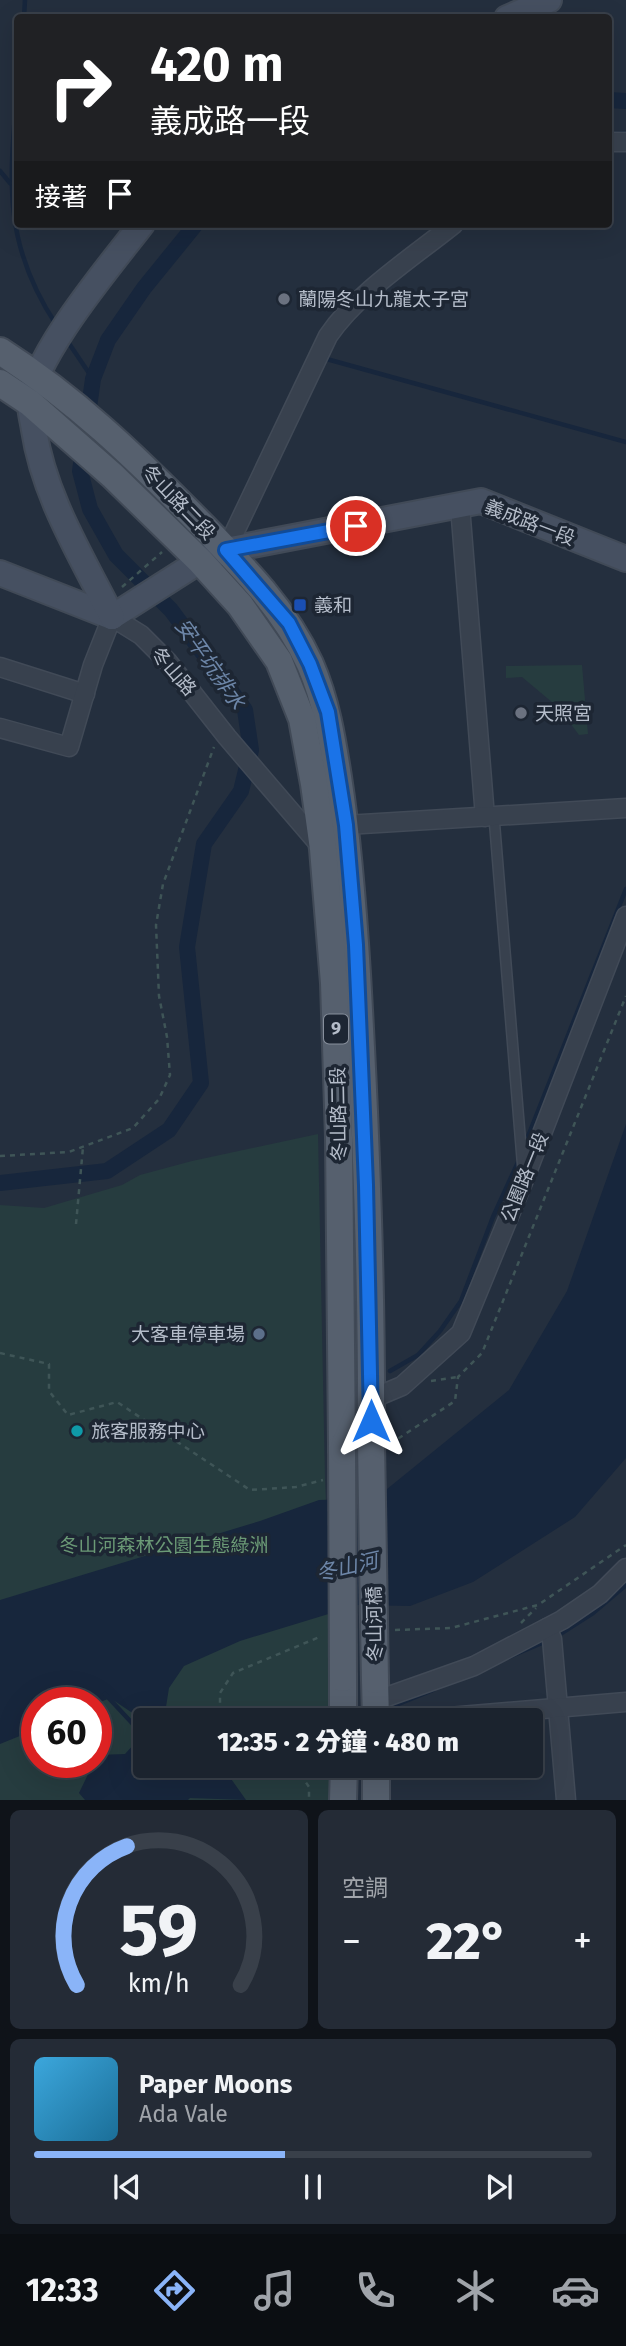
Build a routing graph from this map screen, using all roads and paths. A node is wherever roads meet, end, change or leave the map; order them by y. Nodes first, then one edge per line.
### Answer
1 (549, 0) edge
2 (516, 14) edge
3 (139, 228) edge
4 (449, 228) edge
5 (0, 351) edge
6 (42, 367) junction
7 (0, 383) edge
8 (30, 403) junction
9 (460, 506) junction
10 (226, 550) junction
11 (159, 554) dead end
12 (626, 559) edge
13 (190, 568) junction
14 (0, 573) edge
15 (116, 592) dead end
16 (111, 617) junction
17 (0, 667) edge
18 (85, 694) junction
19 (0, 728) edge
20 (224, 732) junction
21 (626, 808) edge
22 (489, 817) junction
23 (346, 825) junction
24 (323, 849) junction
25 (626, 916) edge
26 (83, 1146) junction
27 (0, 1156) edge
28 (524, 1180) junction
29 (76, 1224) dead end
30 (371, 1399) junction
31 (371, 1443) joint
32 (342, 1446) joint
33 (626, 1545) edge
34 (626, 1568) edge
35 (547, 1628) junction
36 (396, 1630) dead end
37 (332, 1635) dead end
38 (375, 1700) edge
39 (626, 1702) edge
40 (559, 1707) junction
41 (220, 1708) edge
42 (343, 1708) edge
43 (543, 1708) edge
44 (303, 1778) edge
45 (344, 1778) edge
46 (376, 1778) edge
47 (309, 1800) edge
48 (343, 1800) edge
49 (376, 1800) edge
50 (566, 1800) edge

1 - 2 street
3 - 6 street
4 - 10 street
5 - 6 main road, 9
6 - 8 street
6 - 10 main road, 冬山路二段 / 9
7 - 8 main road, 9
8 - 13 main road, 冬山路二段 / 9
8 - 16 street
9 - 10 street, 義成路一段
9 - 12 street, 義成路一段
9 - 22 street
10 - 13 street
10 - 23 main road, 冬山路二段 / 9
11 - 15 path
13 - 16 street
13 - 24 main road, 冬山路二段 / 9
14 - 16 street, 冬山路
16 - 18 street
16 - 20 street, 冬山路
17 - 18 street
18 - 19 street
20 - 24 street, 冬山路
20 - 26 path
21 - 22 street
22 - 23 street
22 - 28 lane
23 - 24 street
23 - 30 main road, 冬山路二段 / 9
24 - 32 main road, 冬山路二段 / 9
25 - 28 street, 公園路一段
26 - 27 path
26 - 29 path
28 - 30 street, 公園路一段
30 - 31 main road, 冬山路二段 / 9
31 - 38 main road, 冬山河橋 / 9, bridge
32 - 42 main road, 冬山河橋 / 9, bridge
33 - 36 path
34 - 35 street
35 - 38 street
35 - 40 street
37 - 41 path
39 - 40 street
40 - 43 street
40 - 50 street
44 - 47 path
45 - 48 main road
46 - 49 main road

